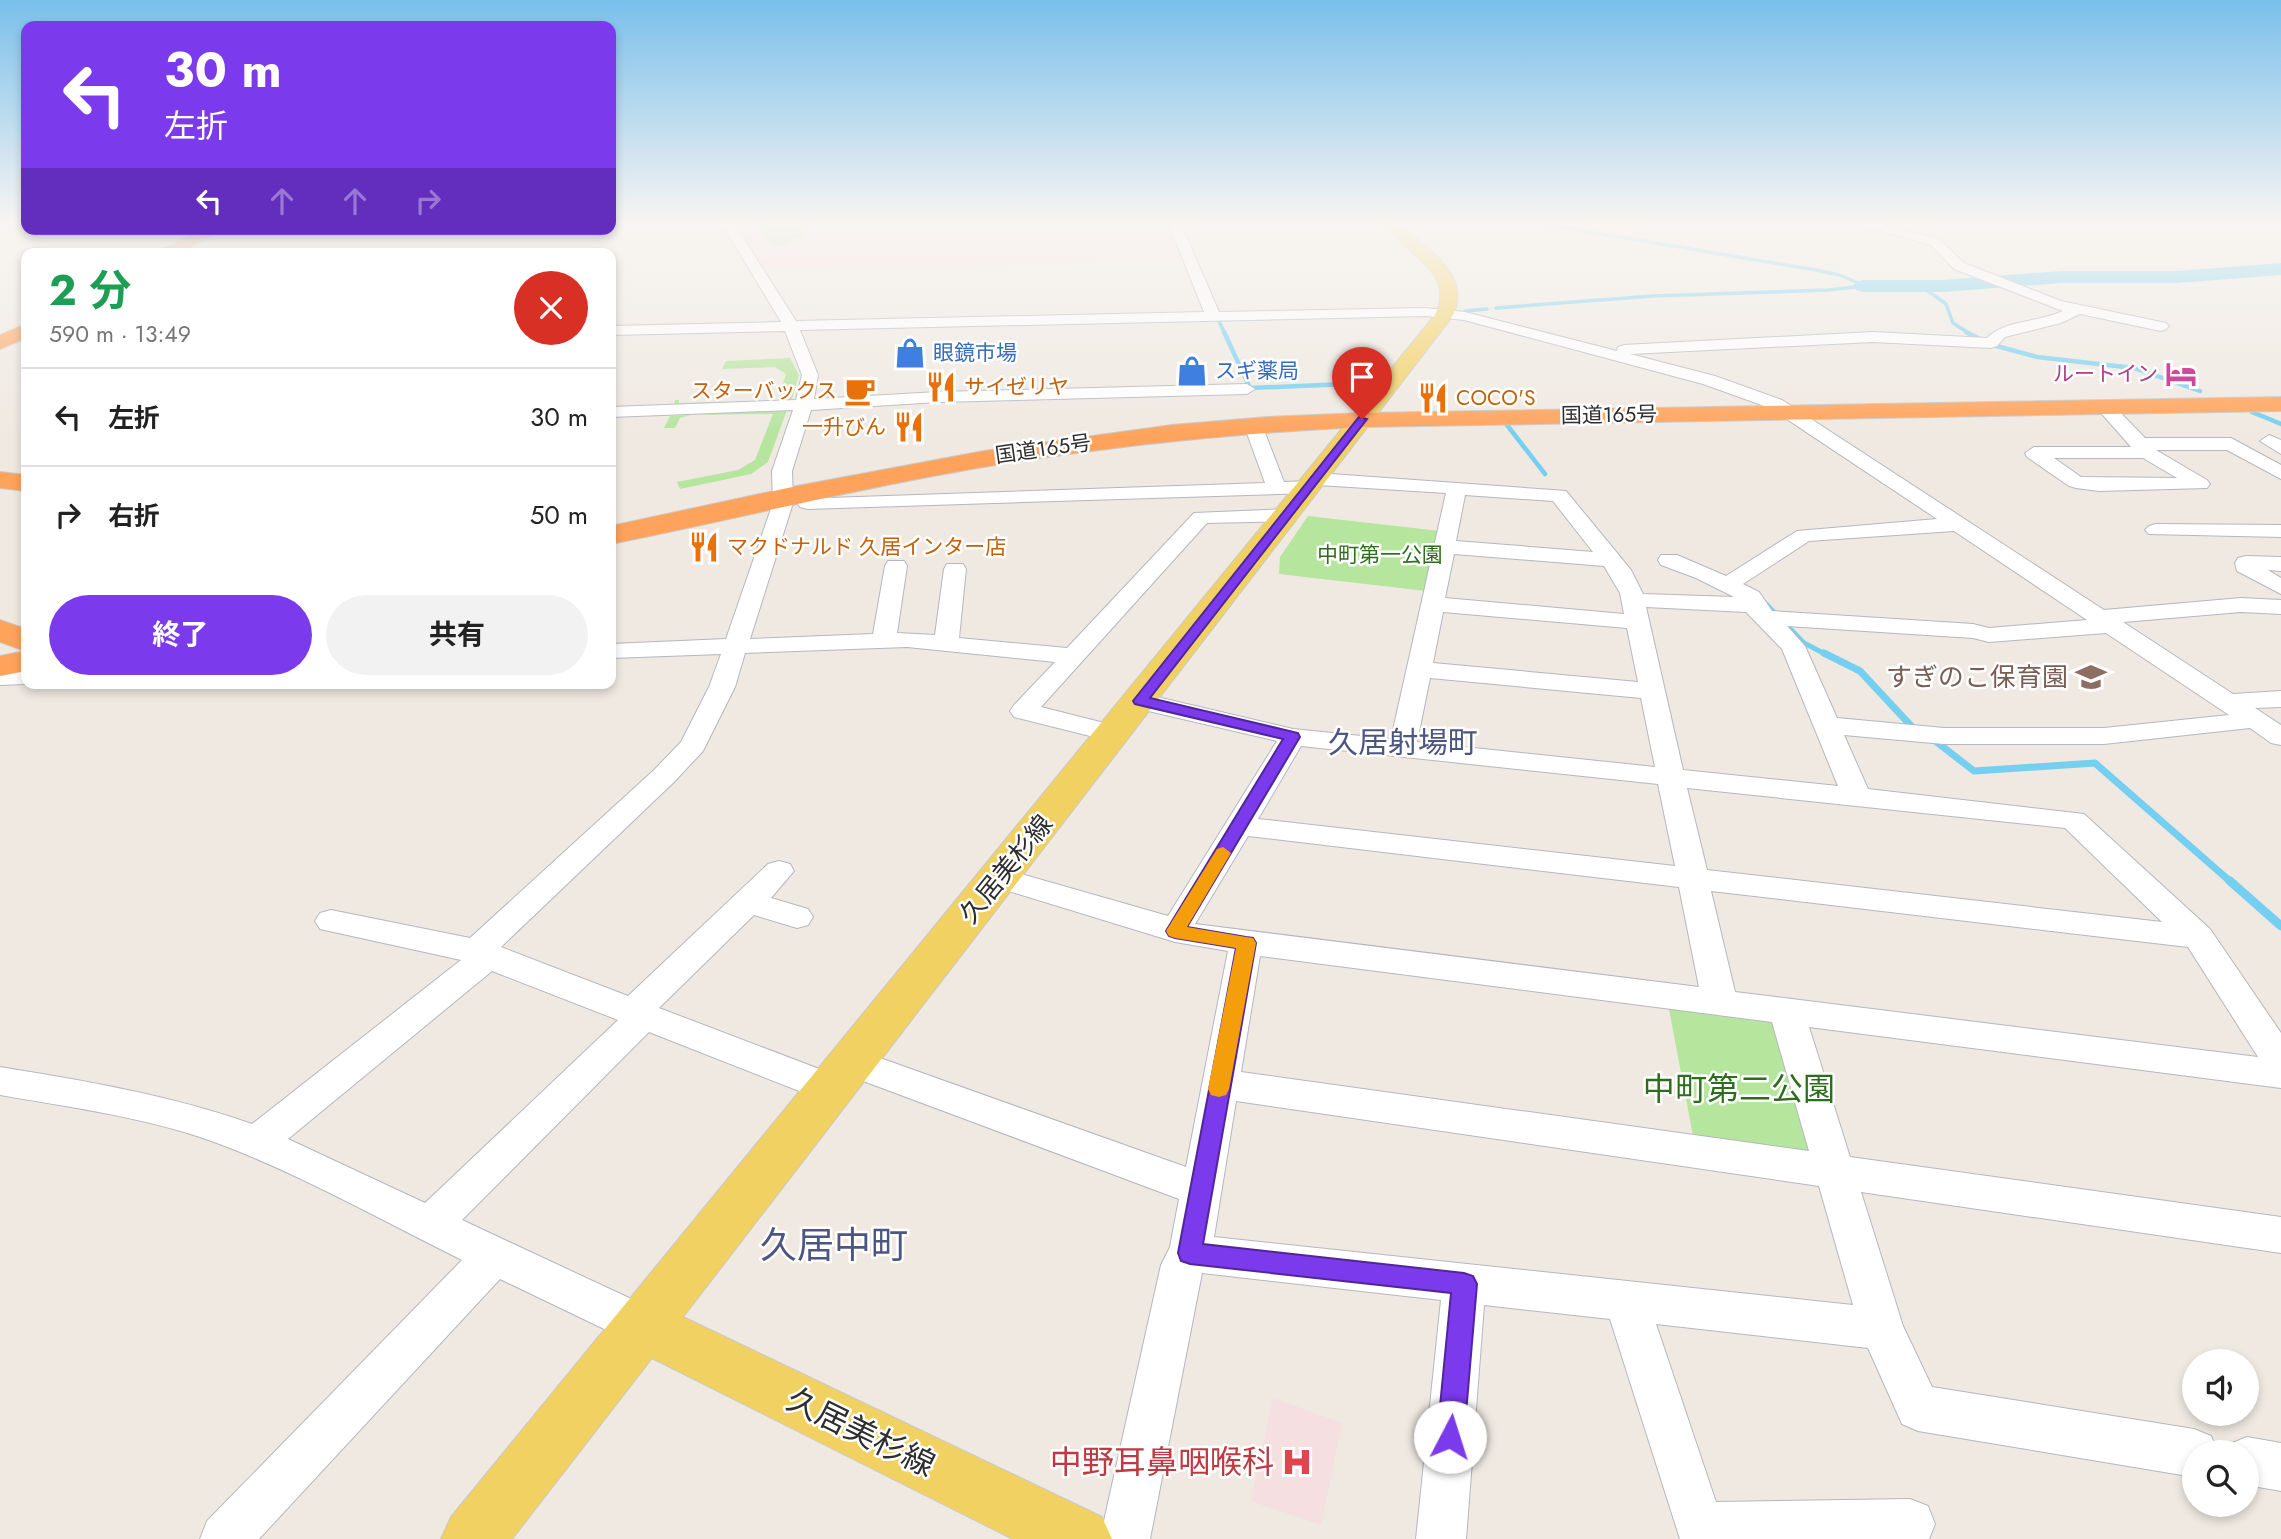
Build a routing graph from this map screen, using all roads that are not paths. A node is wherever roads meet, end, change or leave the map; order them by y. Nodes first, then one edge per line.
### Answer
1 (771, 294) edge
2 (1204, 294) edge
3 (1451, 294) edge
4 (2030, 294) edge
5 (778, 306) junction
6 (2078, 310) junction
7 (1446, 313) junction
8 (1213, 316) junction
9 (791, 326) junction
10 (2161, 326) dead end
11 (693, 328) junction
12 (616, 330) edge
13 (21, 332) edge
14 (0, 342) edge
15 (1597, 351) junction
16 (1247, 390) dead end
17 (2281, 397) edge
18 (2281, 404) edge
19 (804, 405) junction
20 (2104, 406) junction
21 (1782, 407) junction
22 (616, 412) edge
23 (1366, 415) junction
24 (1253, 425) junction
25 (2143, 448) junction
26 (2272, 463) edge
27 (2281, 474) edge
28 (1314, 483) junction
29 (1457, 487) junction
30 (790, 495) junction
31 (1282, 501) junction
32 (616, 522) edge
33 (1960, 524) junction
34 (2156, 530) dead end
35 (2281, 531) edge
36 (616, 534) edge
37 (1445, 547) junction
38 (1669, 560) dead end
39 (1612, 561) junction
40 (2281, 565) edge
41 (896, 566) dead end
42 (956, 569) dead end
43 (1727, 585) junction
44 (2281, 587) edge
45 (1433, 604) junction
46 (2281, 607) edge
47 (1634, 611) junction
48 (1768, 614) junction
49 (2106, 621) junction
50 (0, 630) edge
51 (21, 639) edge
52 (884, 641) junction
53 (946, 644) junction
54 (736, 647) junction
55 (21, 648) edge
56 (616, 651) edge
57 (0, 653) edge
58 (1074, 656) junction
59 (21, 662) edge
60 (0, 666) edge
61 (1419, 669) junction
62 (21, 676) edge
63 (0, 677) edge
64 (1651, 691) junction
65 (2281, 699) edge
66 (1140, 701) junction
67 (2230, 702) junction
68 (2255, 720) junction
69 (1827, 725) junction
70 (1114, 734) junction
71 (1293, 737) junction
72 (2281, 737) edge
73 (1402, 750) junction
74 (1671, 778) junction
75 (1857, 797) junction
76 (1239, 826) junction
77 (779, 871) dead end
78 (1000, 878) junction
79 (1693, 879) junction
80 (750, 902) junction
81 (797, 917) dead end
82 (331, 921) dead end
83 (1175, 931) junction
84 (2198, 937) junction
85 (1246, 943) junction
86 (486, 952) junction
87 (1720, 1003) junction
88 (1787, 1012) junction
89 (638, 1014) junction
90 (2281, 1062) edge
91 (2281, 1074) edge
92 (841, 1075) junction
93 (0, 1080) edge
94 (1220, 1084) junction
95 (257, 1142) junction
96 (1835, 1171) junction
97 (1201, 1190) junction
98 (431, 1224) junction
99 (2281, 1236) edge
100 (1190, 1253) junction
101 (495, 1255) junction
102 (1464, 1284) junction
103 (1626, 1300) junction
104 (642, 1325) junction
105 (1882, 1329) junction
106 (2182, 1451) edge
107 (2259, 1463) edge
108 (2281, 1467) edge
109 (1910, 1524) dead end
110 (225, 1539) edge
111 (473, 1539) edge
112 (1080, 1539) edge
113 (1125, 1539) edge
114 (1441, 1539) edge

1 - 5 street
2 - 8 street
3 - 7 main road
4 - 6 street
5 - 9 street
5 - 11 street
6 - 10 street
6 - 15 street
7 - 8 street
7 - 15 street
7 - 23 main road, 久居美杉線
8 - 9 street
9 - 11 street
9 - 19 street
11 - 12 street
13 - 14 highway
15 - 21 street
16 - 19 street
17 - 21 highway, 国道165号
18 - 20 highway, 国道165号
19 - 22 street
19 - 30 street
20 - 21 highway, 国道165号
20 - 25 street
21 - 23 highway, 国道165号
21 - 33 street
23 - 24 highway, 国道165号
23 - 28 main road, 久居美杉線
23 - 30 highway, 国道165号
24 - 30 highway, 国道165号
24 - 31 street
25 - 25 street
25 - 26 street
26 - 27 street
28 - 29 street
28 - 31 main road, 久居美杉線
29 - 37 street
29 - 39 street
30 - 31 street
30 - 32 highway, 国道165号
30 - 36 highway, 国道165号
30 - 54 street
31 - 58 street
31 - 66 main road, 久居美杉線
33 - 43 street
33 - 49 street
34 - 35 street
37 - 39 street
37 - 45 street
38 - 43 street
39 - 47 street
40 - 44 street
41 - 52 street
42 - 53 street
43 - 48 street
45 - 47 street
45 - 61 street
46 - 49 street
47 - 48 street
47 - 64 street
48 - 49 street
48 - 69 street
49 - 67 street
50 - 51 highway
52 - 53 street
52 - 54 street
53 - 58 street
54 - 56 street
54 - 86 street
55 - 57 highway
58 - 70 street
59 - 60 highway
61 - 64 street
61 - 73 street
62 - 63 street
64 - 74 street
65 - 67 street
66 - 70 main road, 久居美杉線
66 - 71 street
67 - 68 street
68 - 69 street
68 - 72 street
69 - 75 street
70 - 78 main road, 久居美杉線
71 - 73 street
71 - 76 street
73 - 74 street
74 - 75 street
74 - 79 street
75 - 84 street
76 - 79 street
76 - 83 street
77 - 80 street
78 - 83 street
78 - 92 main road, 久居美杉線
79 - 84 street
79 - 87 street
80 - 81 street
80 - 89 street
82 - 86 street
83 - 85 street
84 - 90 street
85 - 87 street
85 - 94 street
86 - 89 street
86 - 95 street
87 - 88 street
88 - 91 street
88 - 96 street
89 - 92 street
89 - 98 street
92 - 97 street
92 - 104 main road, 久居美杉線
93 - 95 street
94 - 96 street
94 - 97 street
95 - 98 street
96 - 99 street
96 - 105 street
97 - 100 street
98 - 101 street
100 - 102 street
100 - 113 street
101 - 104 street
101 - 110 street
102 - 103 street
102 - 114 street
103 - 105 street
103 - 109 street
104 - 111 main road, 久居美杉線
104 - 112 main road, 久居美杉線
105 - 106 street
107 - 108 street

